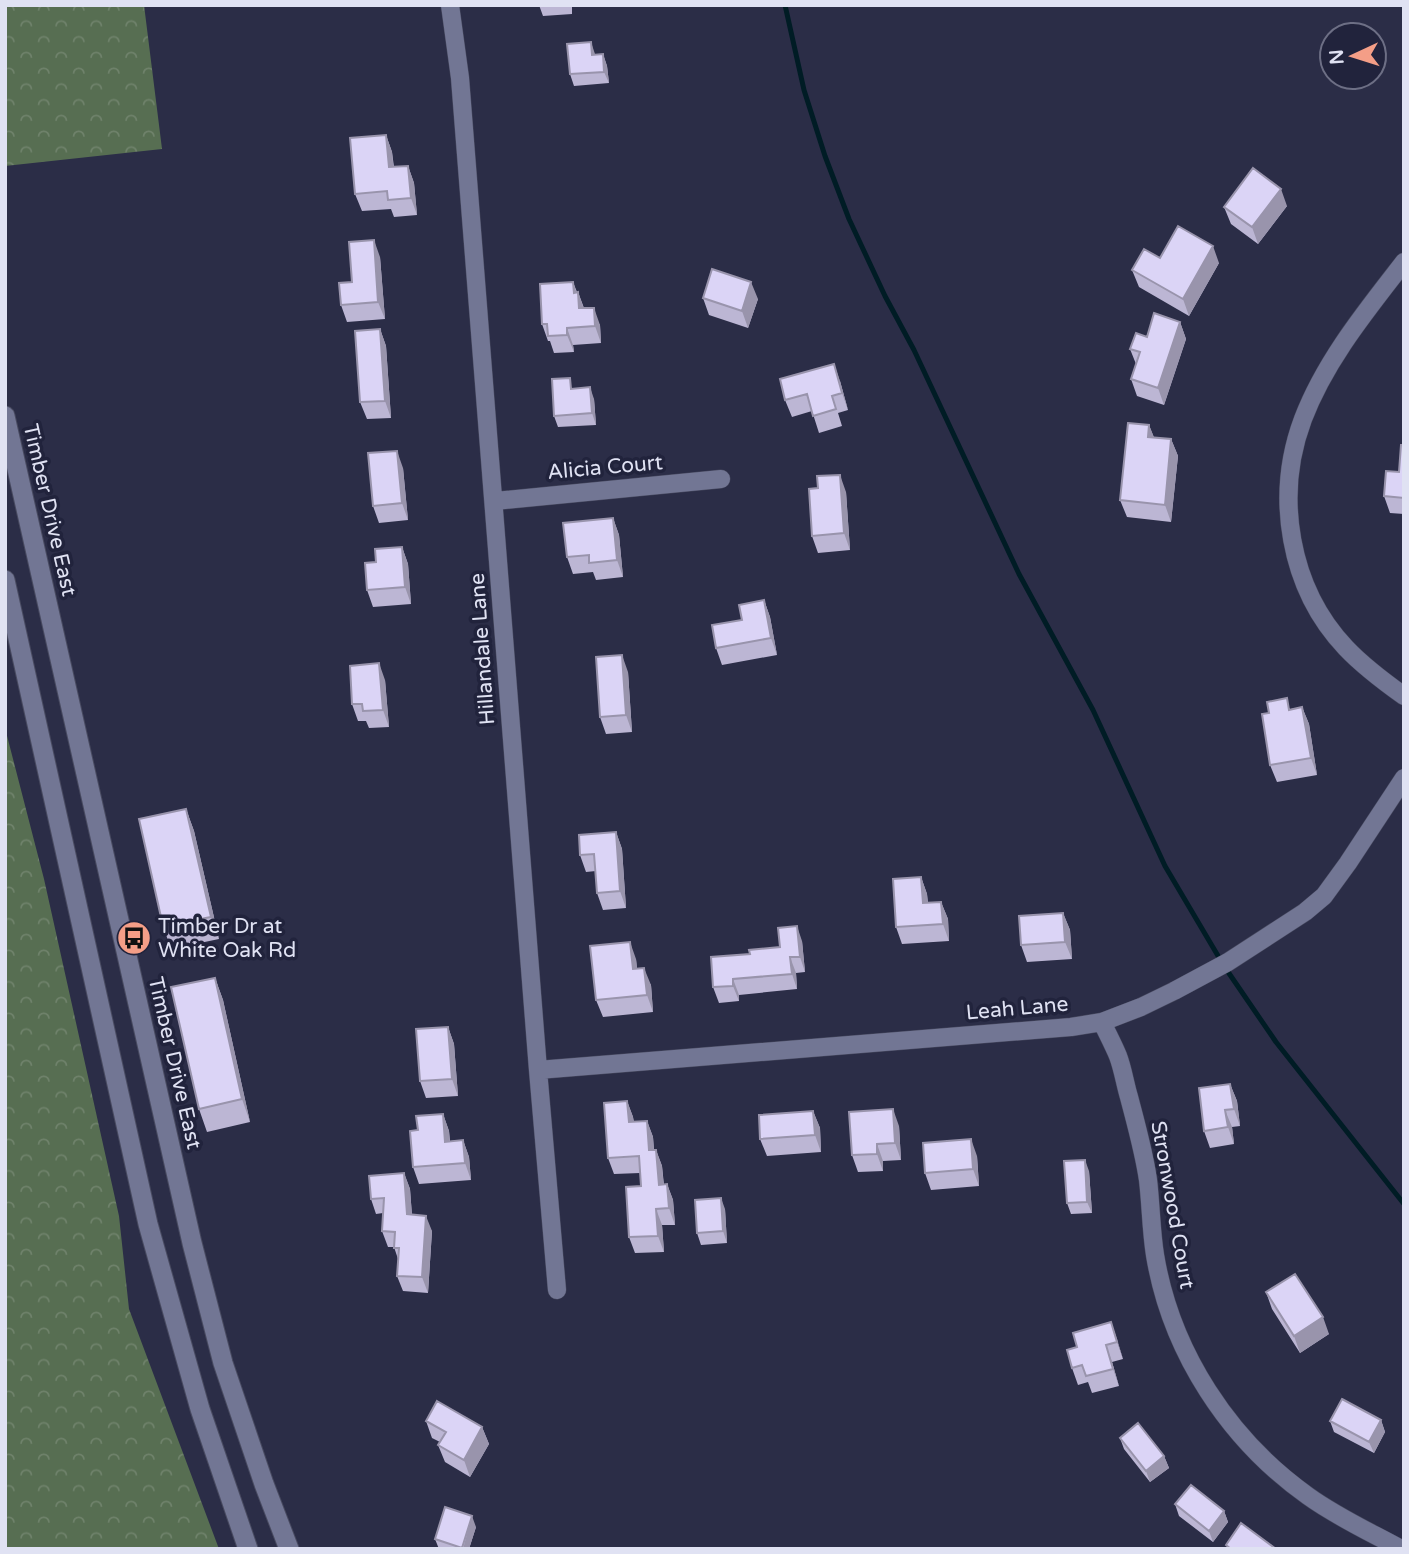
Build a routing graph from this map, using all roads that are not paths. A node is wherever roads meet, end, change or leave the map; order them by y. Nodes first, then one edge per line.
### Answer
1 (450, 5) edge
2 (1404, 262) edge
3 (5, 416) edge
4 (721, 479) dead end
5 (495, 500) junction
6 (5, 580) edge
7 (1404, 696) edge
8 (1404, 778) edge
9 (1102, 1022) junction
10 (538, 1070) junction
11 (557, 1290) dead end
12 (248, 1549) edge
13 (289, 1549) edge
14 (1401, 1549) edge

1 - 5 street, Hillandale Lane
2 - 7 street
3 - 13 main road, Timber Drive East
4 - 5 street, Alicia Court
5 - 10 street, Hillandale Lane
6 - 12 main road
8 - 9 street, Leah Lane
9 - 10 street, Leah Lane
9 - 14 street, Stronwood Court
10 - 11 street, Hillandale Lane

